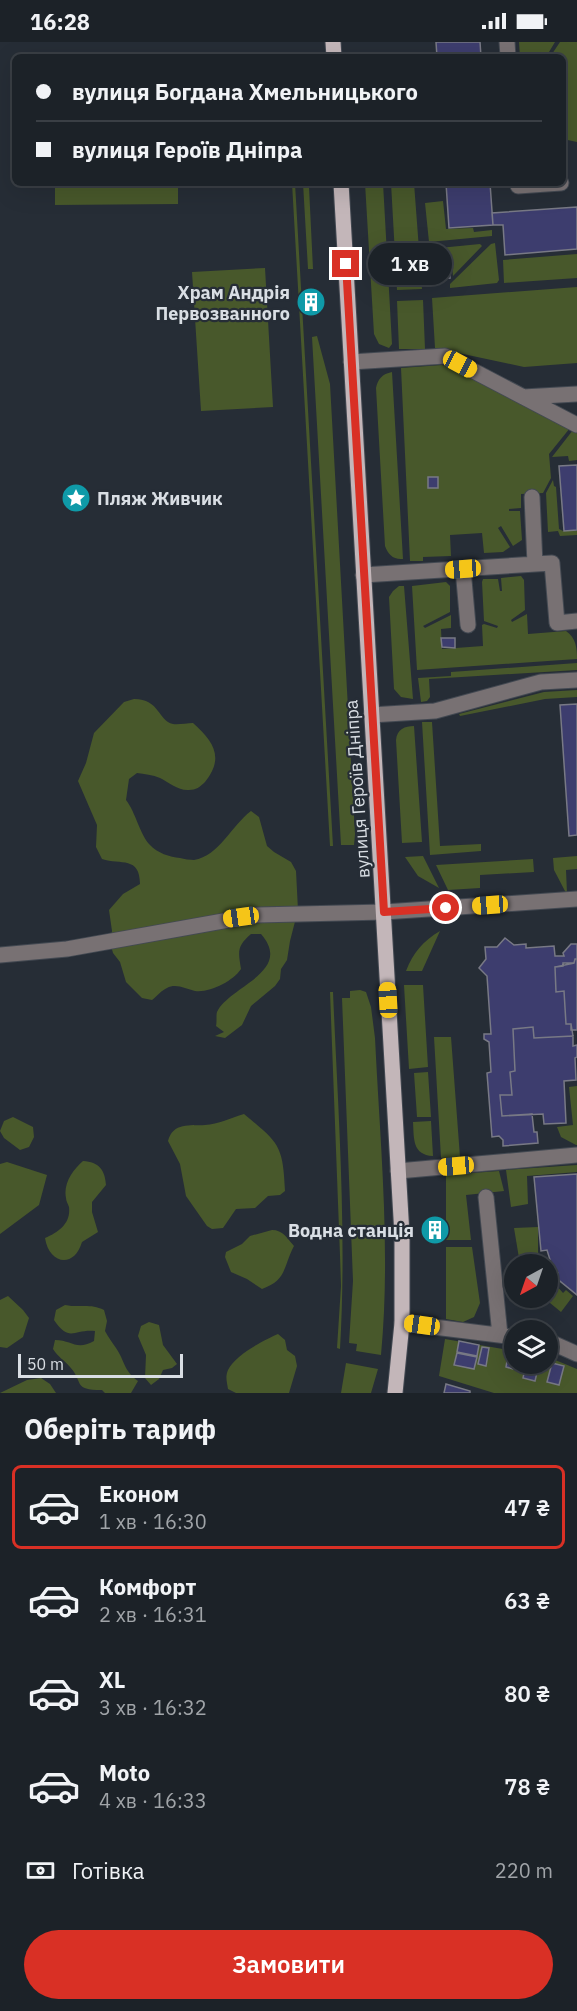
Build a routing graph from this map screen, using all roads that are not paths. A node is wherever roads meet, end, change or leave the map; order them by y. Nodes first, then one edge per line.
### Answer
1 (341, 186) edge
2 (351, 362) junction
3 (577, 394) edge
4 (523, 397) junction
5 (577, 425) edge
6 (531, 497) dead end
7 (535, 564) junction
8 (463, 569) junction
9 (363, 575) junction
10 (577, 621) edge
11 (468, 625) dead end
12 (577, 680) edge
13 (371, 715) junction
14 (577, 899) edge
15 (384, 912) junction
16 (0, 955) edge
17 (577, 1155) edge
18 (398, 1171) junction
19 (486, 1197) dead end
20 (505, 1320) edge
21 (402, 1323) junction
22 (504, 1336) edge
23 (558, 1345) edge
24 (577, 1354) edge
25 (394, 1393) edge

1 - 2 main road, вулиця Героїв Дніпра
2 - 4 street
2 - 9 main road, вулиця Героїв Дніпра
3 - 4 street
4 - 5 street
6 - 7 street
7 - 8 street
7 - 10 street
8 - 9 street
8 - 11 street
9 - 13 main road, вулиця Героїв Дніпра
12 - 13 street
13 - 15 main road, вулиця Героїв Дніпра
14 - 15 street
15 - 16 street
15 - 18 main road, вулиця Героїв Дніпра
17 - 18 street
18 - 21 main road, вулиця Героїв Дніпра
19 - 20 street
21 - 22 street
21 - 25 main road, вулиця Героїв Дніпра
23 - 24 street

